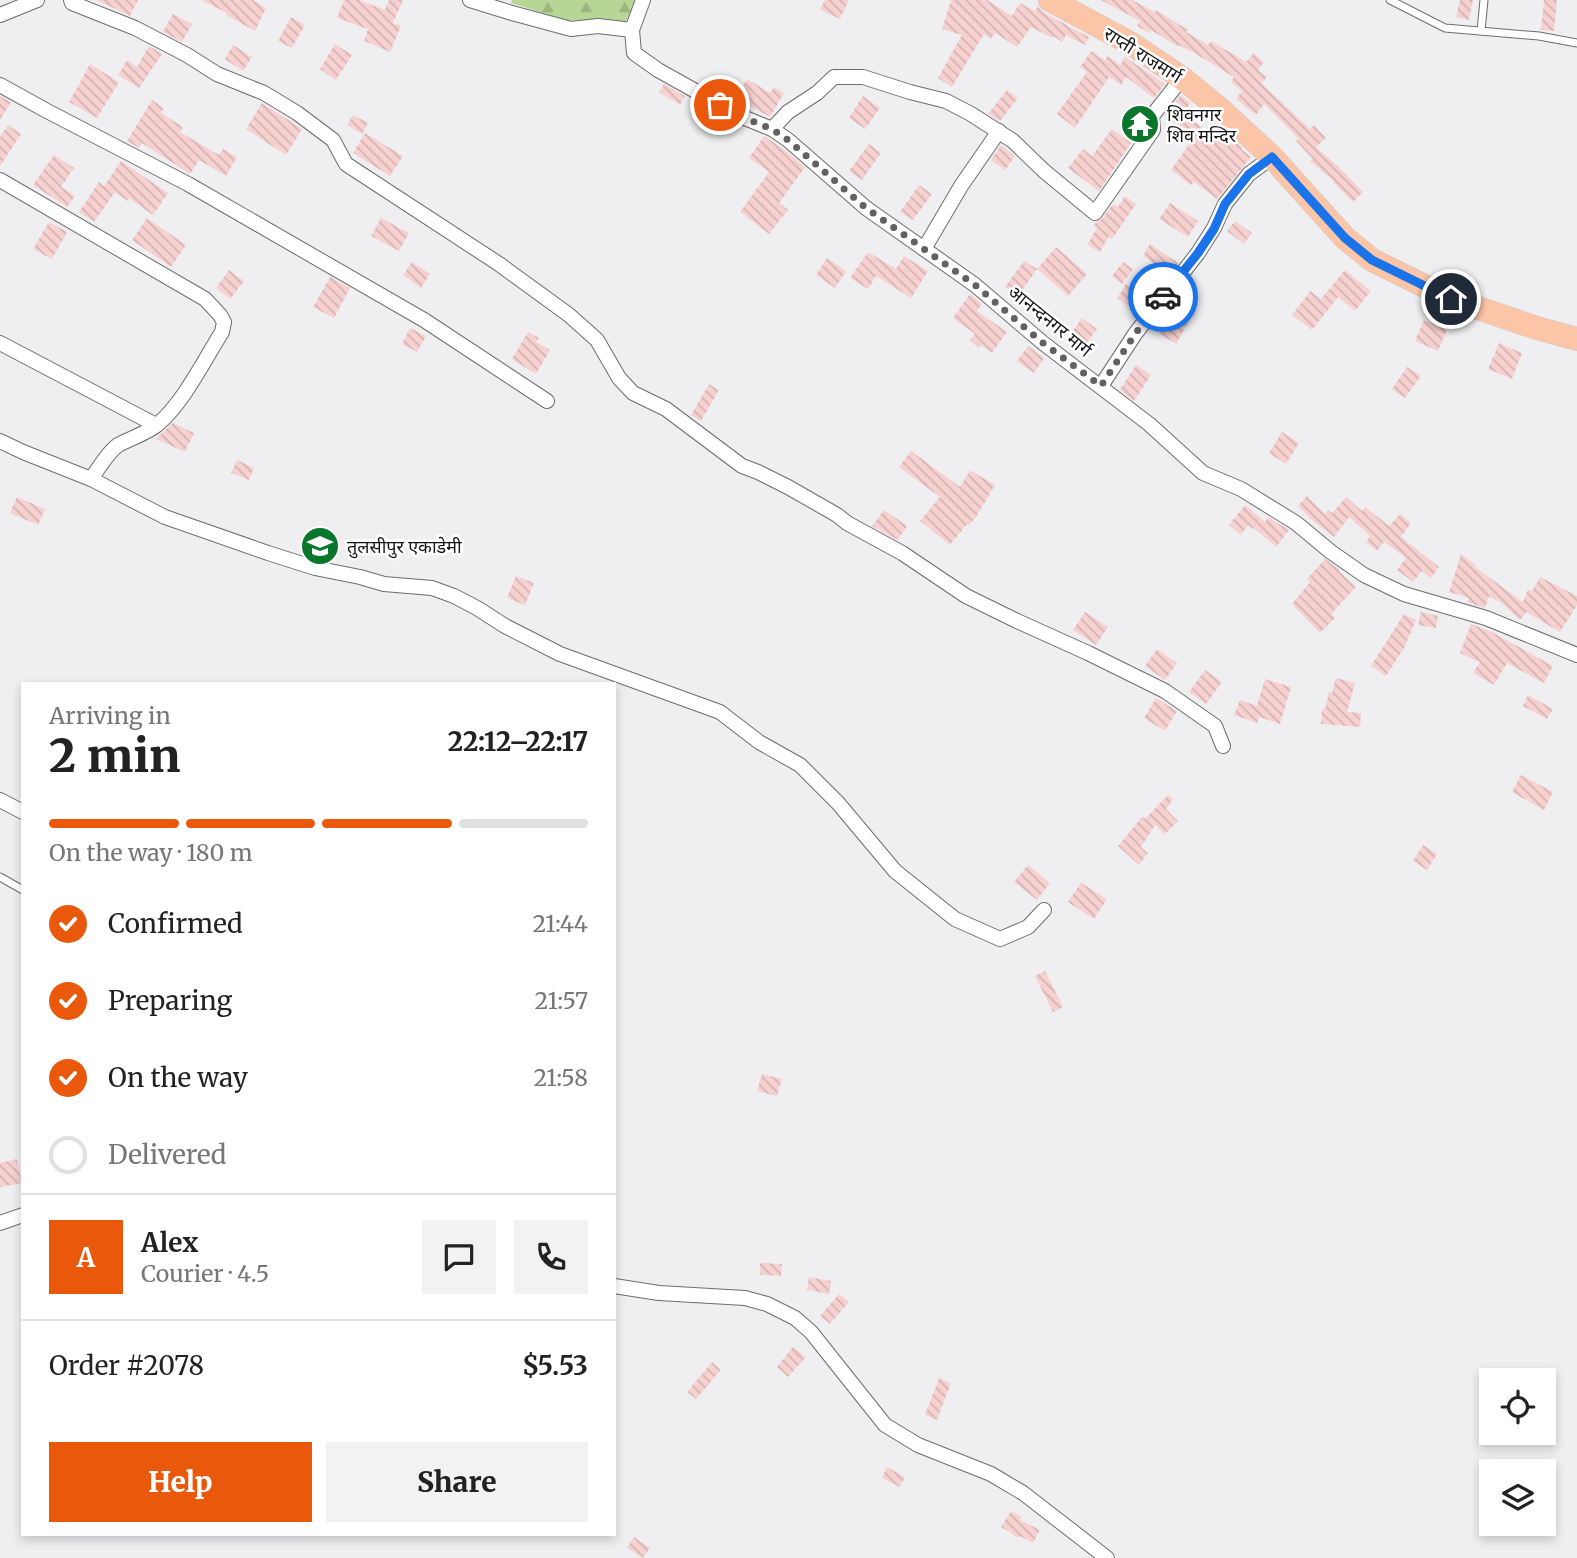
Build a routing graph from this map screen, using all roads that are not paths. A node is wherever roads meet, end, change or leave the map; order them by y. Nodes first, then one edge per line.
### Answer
1 (37, 0) edge
2 (71, 0) edge
3 (470, 0) edge
4 (643, 0) edge
5 (1049, 0) edge
6 (1390, 0) edge
7 (1484, 0) edge
8 (0, 15) edge
9 (632, 30) junction
10 (1481, 31) junction
11 (1577, 43) edge
12 (1182, 78) junction
13 (0, 85) edge
14 (772, 129) junction
15 (999, 131) junction
16 (1272, 157) junction
17 (0, 180) edge
18 (924, 249) junction
19 (1577, 339) edge
20 (0, 343) edge
21 (1101, 386) junction
22 (547, 401) dead end
23 (156, 425) junction
24 (0, 441) edge
25 (91, 479) junction
26 (1577, 655) edge
27 (1223, 746) dead end
28 (0, 800) edge
29 (21, 811) edge
30 (0, 877) edge
31 (21, 889) edge
32 (1044, 910) dead end
33 (21, 1216) edge
34 (0, 1223) edge
35 (616, 1286) edge
36 (1107, 1558) edge

1 - 8 street
2 - 27 street
3 - 9 street
4 - 9 street
5 - 12 main road, राप्ती राजमार्ग
6 - 10 lane
7 - 10 lane
9 - 14 street, आनन्दनगर मार्ग
10 - 11 lane
12 - 15 street
12 - 16 main road, राप्ती राजमार्ग
13 - 22 street
14 - 15 street
14 - 18 street, आनन्दनगर मार्ग
15 - 18 street
16 - 19 main road, राप्ती राजमार्ग
16 - 21 street
17 - 23 street
18 - 21 street, आनन्दनगर मार्ग
20 - 23 street
21 - 26 street, आनन्दनगर मार्ग
23 - 25 street
24 - 25 street
25 - 32 street
28 - 29 street
30 - 31 lane
33 - 34 street
35 - 36 street

